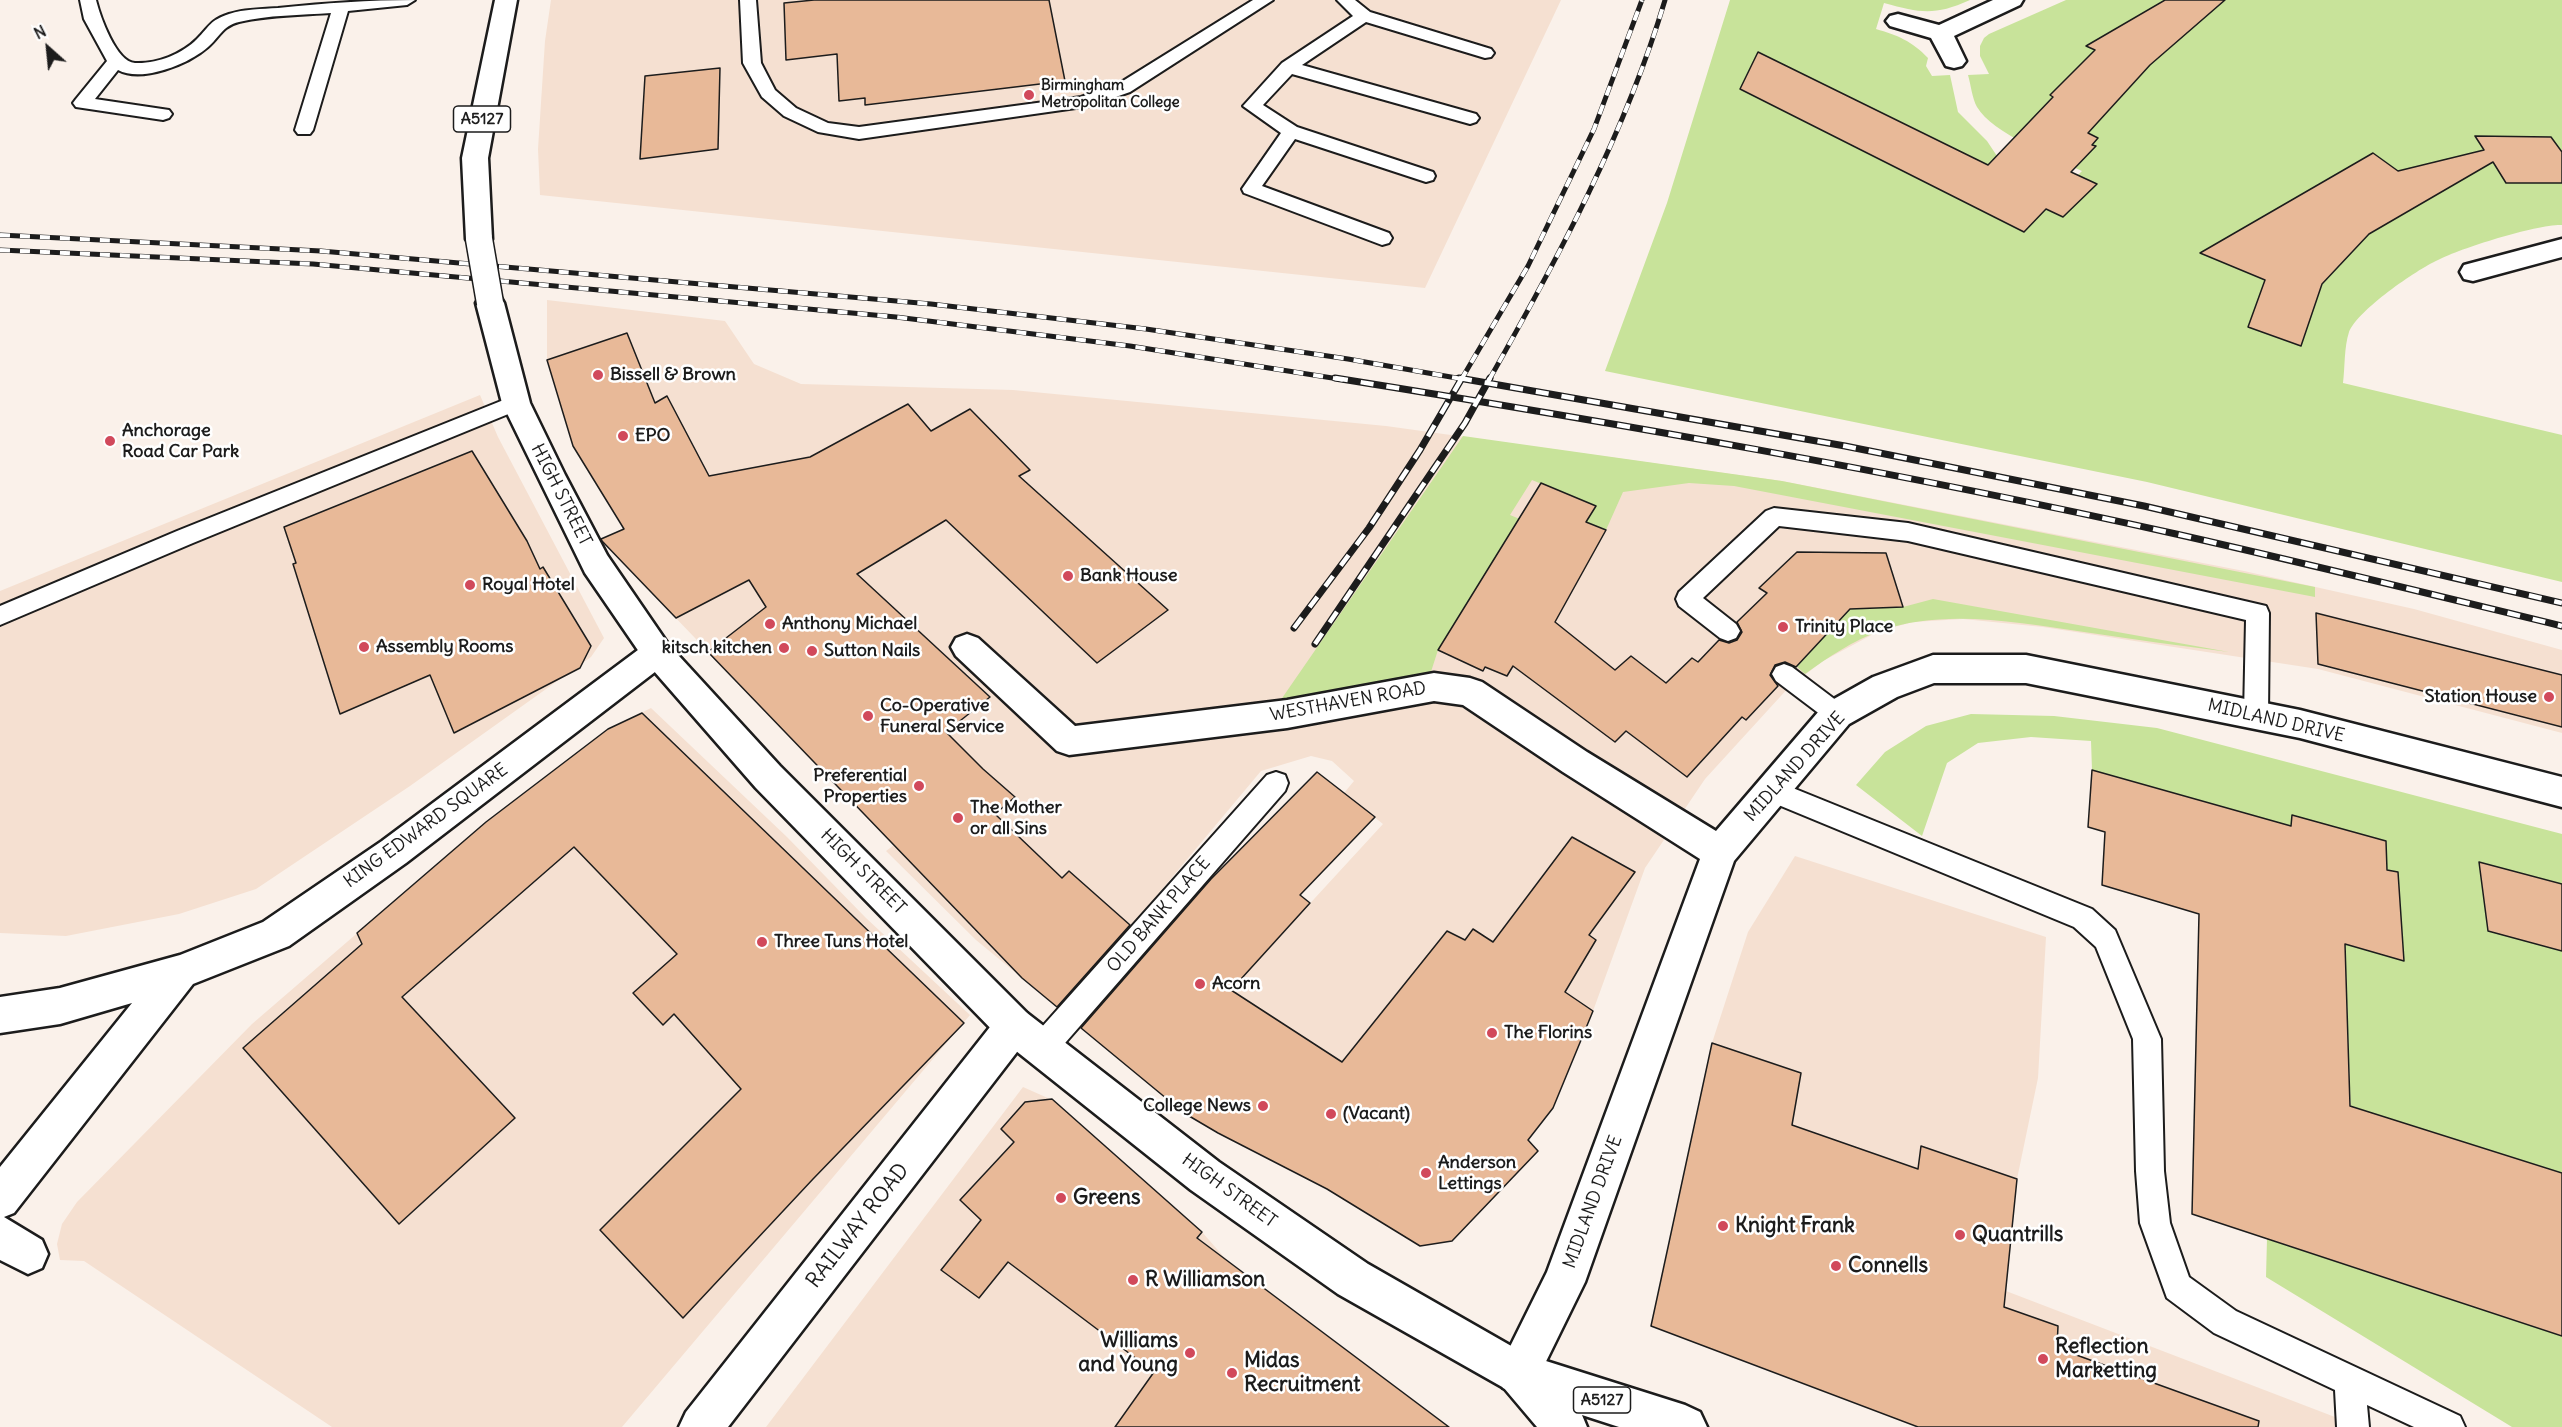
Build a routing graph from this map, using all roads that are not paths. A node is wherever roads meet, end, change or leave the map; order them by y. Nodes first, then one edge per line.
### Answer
1 (88, 0) edge
2 (407, 0) edge
3 (506, 0) edge
4 (748, 0) edge
5 (1265, 0) edge
6 (1346, 0) edge
7 (2012, 0) edge
8 (341, 6) junction
9 (1364, 16) junction
10 (1898, 21) dead end
11 (1941, 33) junction
12 (1485, 53) dead end
13 (116, 61) junction
14 (1954, 62) dead end
15 (1288, 67) junction
16 (163, 114) dead end
17 (1470, 118) dead end
18 (304, 130) dead end
19 (1291, 131) junction
20 (1426, 176) dead end
21 (1382, 238) dead end
22 (2562, 248) edge
23 (2473, 272) dead end
24 (516, 403) junction
25 (0, 616) edge
26 (1728, 631) dead end
27 (967, 647) dead end
28 (657, 653) junction
29 (1785, 674) dead end
30 (1837, 714) junction
31 (2256, 715) junction
32 (1276, 783) dead end
33 (1773, 791) junction
34 (2562, 792) edge
35 (1720, 852) junction
36 (180, 972) junction
37 (0, 1016) edge
38 (1028, 1037) junction
39 (0, 1199) edge
40 (1518, 1373) junction
41 (2350, 1380) junction
42 (701, 1427) edge
43 (1565, 1427) edge
44 (1685, 1427) edge
45 (2352, 1427) edge
46 (2449, 1427) edge

1 - 13 lane
2 - 8 lane
3 - 24 street, HIGH STREET / A5127, bridge
4 - 5 lane
6 - 9 lane
7 - 11 street
8 - 13 lane
8 - 18 lane
9 - 12 lane
9 - 15 lane
10 - 11 street
11 - 14 street
13 - 16 lane
15 - 17 lane
15 - 19 lane
19 - 20 lane
19 - 21 lane
22 - 23 street
24 - 25 lane
24 - 28 street, HIGH STREET / A5127
26 - 31 lane
27 - 35 street, WESTHAVEN ROAD
28 - 36 street, KING EDWARD SQUARE
28 - 38 street, HIGH STREET / A5127
29 - 30 lane
30 - 31 street, MIDLAND DRIVE
30 - 33 street, MIDLAND DRIVE
31 - 34 street, MIDLAND DRIVE
32 - 38 lane, OLD BANK PLACE
33 - 35 street, MIDLAND DRIVE
33 - 41 lane
35 - 40 street, MIDLAND DRIVE
36 - 37 street, KING EDWARD SQUARE
36 - 39 street, KING EDWARD SQUARE
38 - 40 street, HIGH STREET / A5127
38 - 42 street, RAILWAY ROAD
40 - 43 street, HIGH STREET / A5127
40 - 44 street, HIGH STREET / A5127
41 - 45 lane
41 - 46 lane

